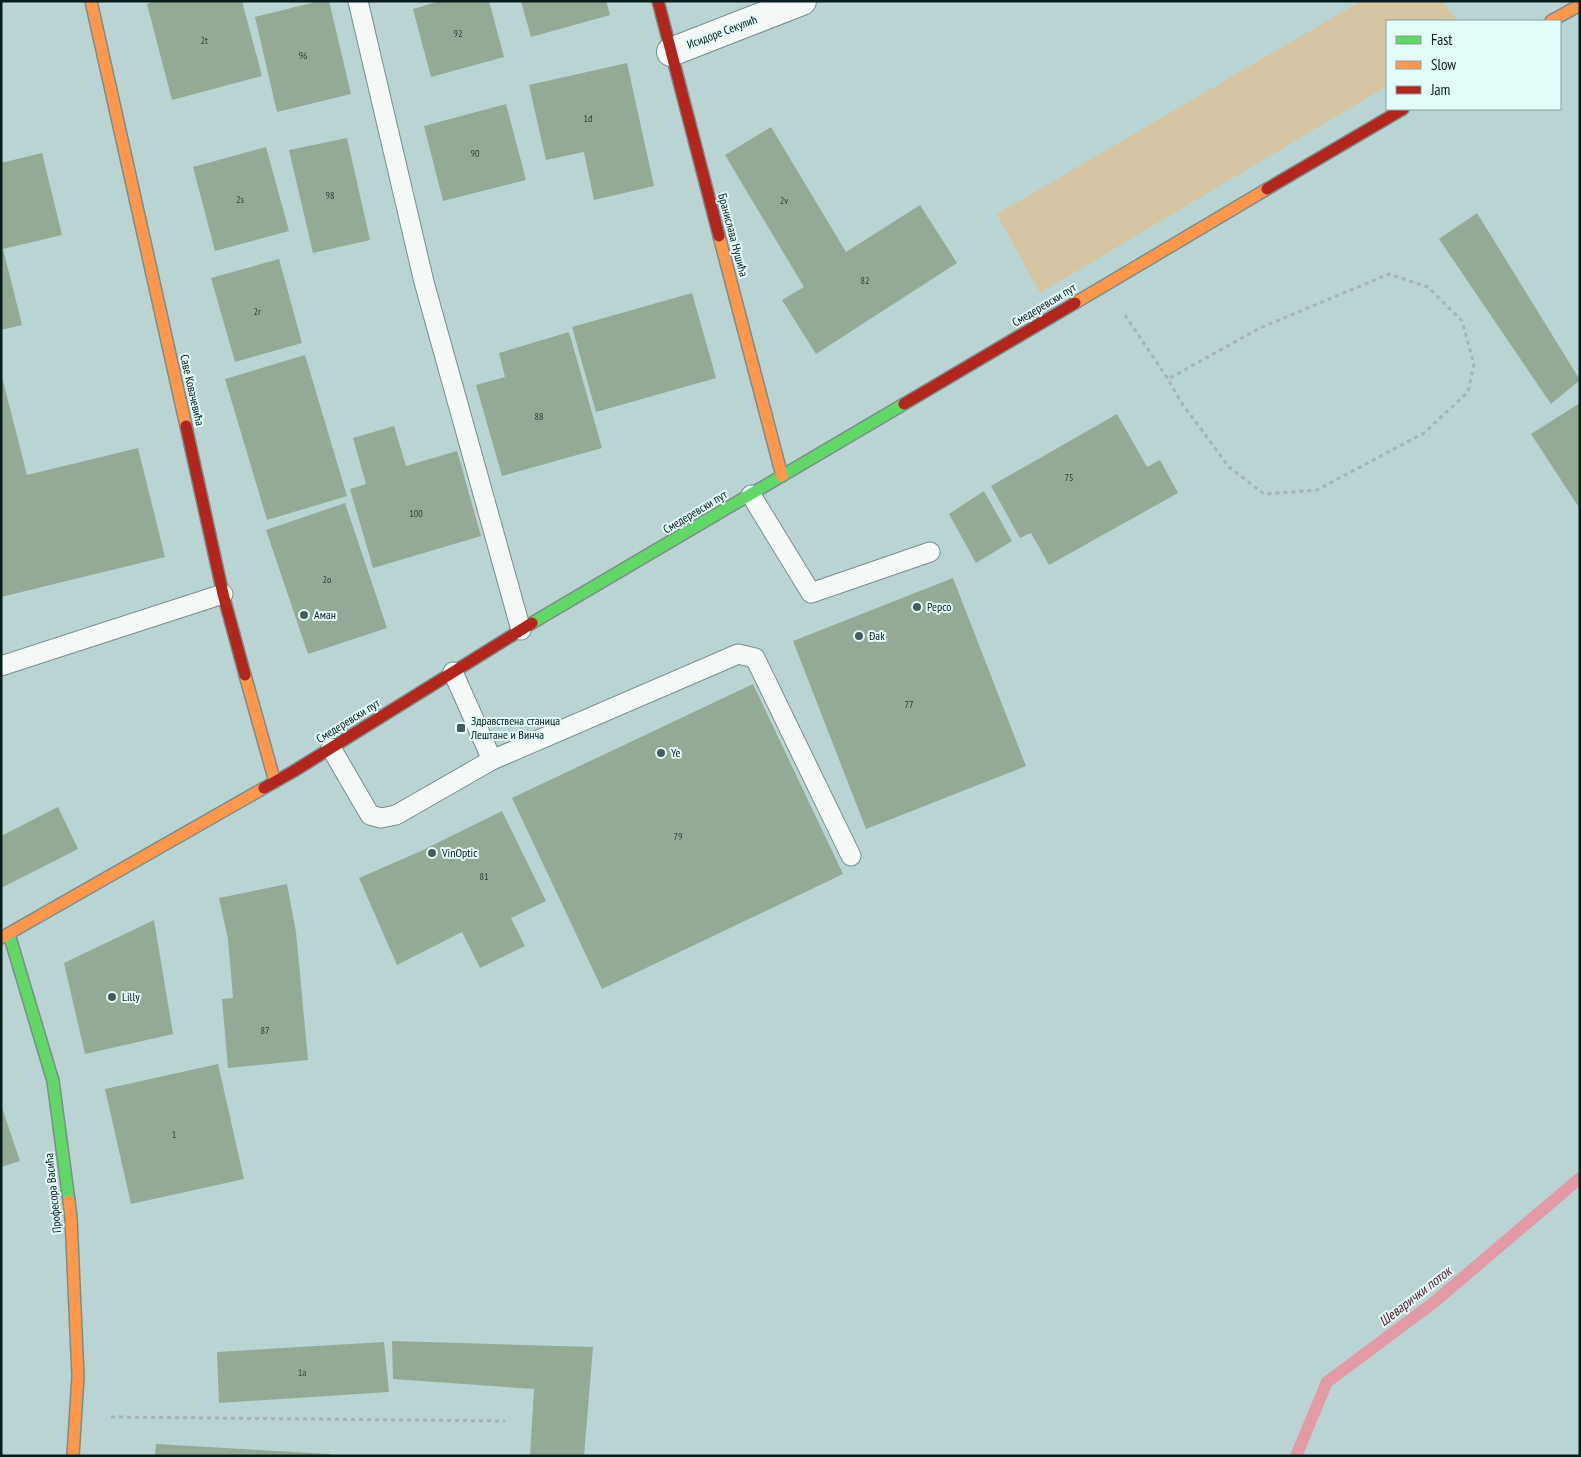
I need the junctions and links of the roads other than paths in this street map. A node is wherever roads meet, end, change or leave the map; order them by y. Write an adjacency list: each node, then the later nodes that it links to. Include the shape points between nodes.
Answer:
1 (92, 1): 12 (street, Саве Ковачевића)
2 (358, 1): 13 (lane, via 424,282)
3 (658, 1): 7 (street, Бранислава Нушића)
4 (802, 1): 7 (street, Исидоре Секулић)
5 (1580, 4): 6 (street)
6 (1553, 20)
7 (671, 52): 9 (street, Бранислава Нушића)
8 (1401, 110): 9 (street, Смедеревски пут)
9 (782, 476): 10 (street, Смедеревски пут)
10 (751, 495): 11 (lane, via 811,593); 13 (street, Смедеревски пут)
11 (930, 552)
12 (223, 594): 14 (lane); 18 (street, Саве Ковачевића)
13 (521, 630): 15 (street, Смедеревски пут)
14 (1, 666)
15 (453, 672): 16 (street, Смедеревски пут); 17 (lane)
16 (331, 748): 17 (lane, via 370,815 381,818 396,815); 18 (street, Смедеревски пут)
17 (492, 760): 19 (lane, via 738,654 755,658)
18 (275, 782): 20 (street, Смедеревски пут)
19 (850, 856)
20 (5, 936): 21 (street, Професора Васића, via 53,1081 71,1218 78,1376)
21 (73, 1456)

